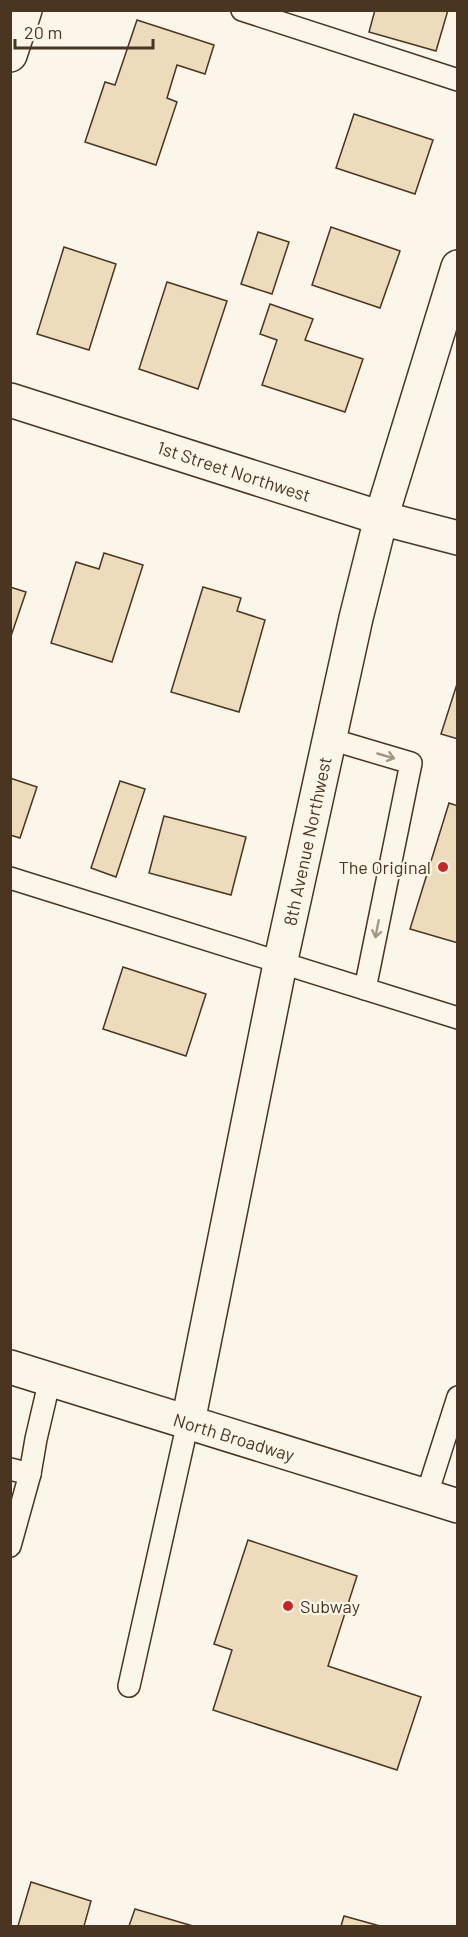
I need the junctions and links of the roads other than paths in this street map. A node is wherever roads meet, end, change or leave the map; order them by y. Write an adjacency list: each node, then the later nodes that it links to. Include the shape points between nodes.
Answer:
1 (25, 10): 3 (street)
2 (242, 10): 4 (lane)
3 (10, 55)
4 (458, 80)
5 (458, 267): 7 (street, 8th Avenue Northwest)
6 (10, 400): 7 (street, 1st Street Northwest)
7 (381, 518): 8 (street, 1st Street Northwest); 9 (street, 8th Avenue Northwest)
8 (458, 538)
9 (330, 739): 11 (street, 8th Avenue Northwest); 12 (lane, one-way to 12, via 411,763)
10 (10, 878): 11 (lane)
11 (280, 964): 12 (lane); 17 (street, 8th Avenue Northwest)
12 (365, 989): 13 (lane)
13 (458, 1018)
14 (10, 1367): 15 (street, North Broadway)
15 (50, 1379): 17 (street, North Broadway); 18 (lane, via 36,1439)
16 (458, 1397): 19 (lane)
17 (188, 1422): 19 (street, North Broadway); 22 (lane)
18 (20, 1472): 21 (lane)
19 (426, 1497): 20 (street, North Broadway)
20 (458, 1506)
21 (10, 1546)
22 (129, 1686)

